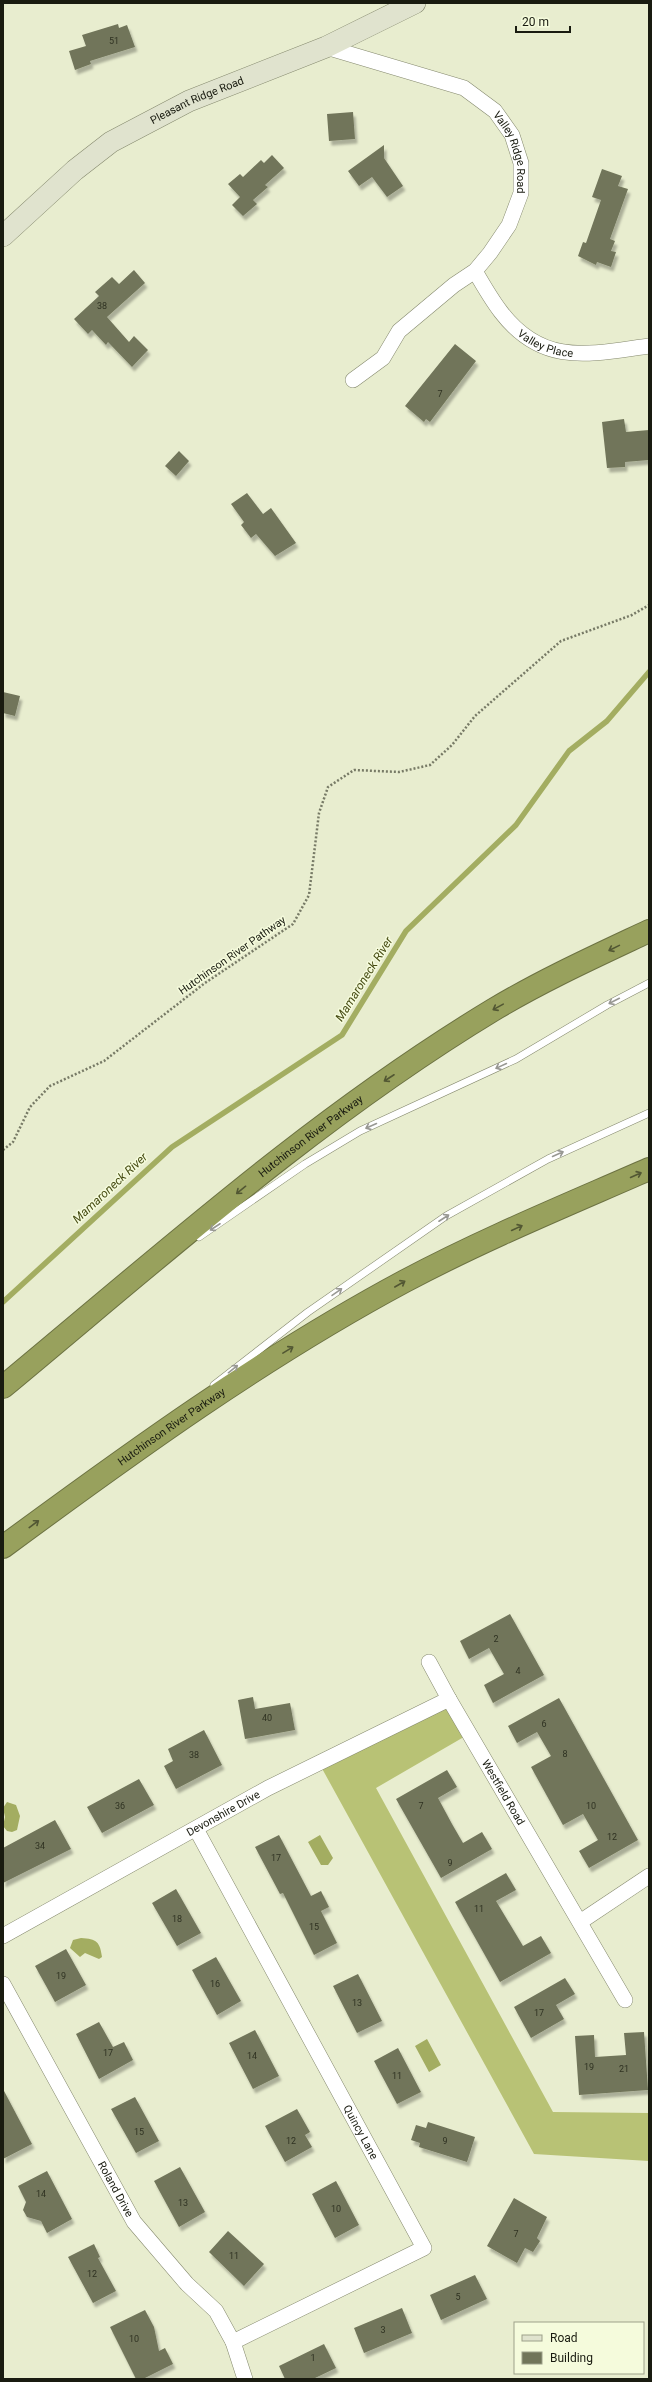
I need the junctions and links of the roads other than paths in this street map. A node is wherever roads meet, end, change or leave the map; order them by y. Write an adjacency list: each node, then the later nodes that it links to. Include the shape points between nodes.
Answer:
1 (415, 3): 2 (street, Pleasant Ridge Road)
2 (326, 47): 3 (street, Pleasant Ridge Road, via 189,101 111,142 75,170); 4 (street, Valley Ridge Road, via 464,88 495,111 512,135 521,163 521,193 509,224)
3 (3, 236)
4 (475, 271): 5 (street, Valley Place, via 514,328 540,347 568,354); 6 (street, Valley Ridge Road, via 454,285 399,331 383,358)
5 (649, 346)
6 (353, 380)
7 (649, 931): 11 (highway, Hutchinson River Parkway, one-way to 11, via 567,970 493,1010 371,1091 279,1159)
8 (649, 983): 11 (lane, one-way to 11, via 516,1059 360,1131 305,1164 248,1205)
9 (649, 1113): 13 (lane, one-way to 9, via 308,1312 446,1216 548,1159)
10 (649, 1169): 13 (highway, Hutchinson River Parkway, one-way to 10, via 238,1380 406,1281 530,1221)
11 (134, 1278): 12 (highway, Hutchinson River Parkway)
12 (3, 1387)
13 (116, 1464): 14 (highway, Hutchinson River Parkway, one-way to 13)
14 (3, 1548)
15 (429, 1662): 16 (street, Westfield Road)
16 (449, 1699): 17 (street, Devonshire Drive, via 268,1788); 19 (street, Westfield Road)
17 (196, 1829): 20 (street, Devonshire Drive); 23 (street, Quincy Lane, via 424,2248)
18 (649, 1876): 19 (street)
19 (580, 1922): 22 (street, Westfield Road)
20 (3, 1936)
21 (3, 1984): 23 (street, Roland Drive, via 134,2222 187,2284 216,2311)
22 (625, 2000)
23 (233, 2342): 24 (street, Roland Drive)
24 (245, 2379)

